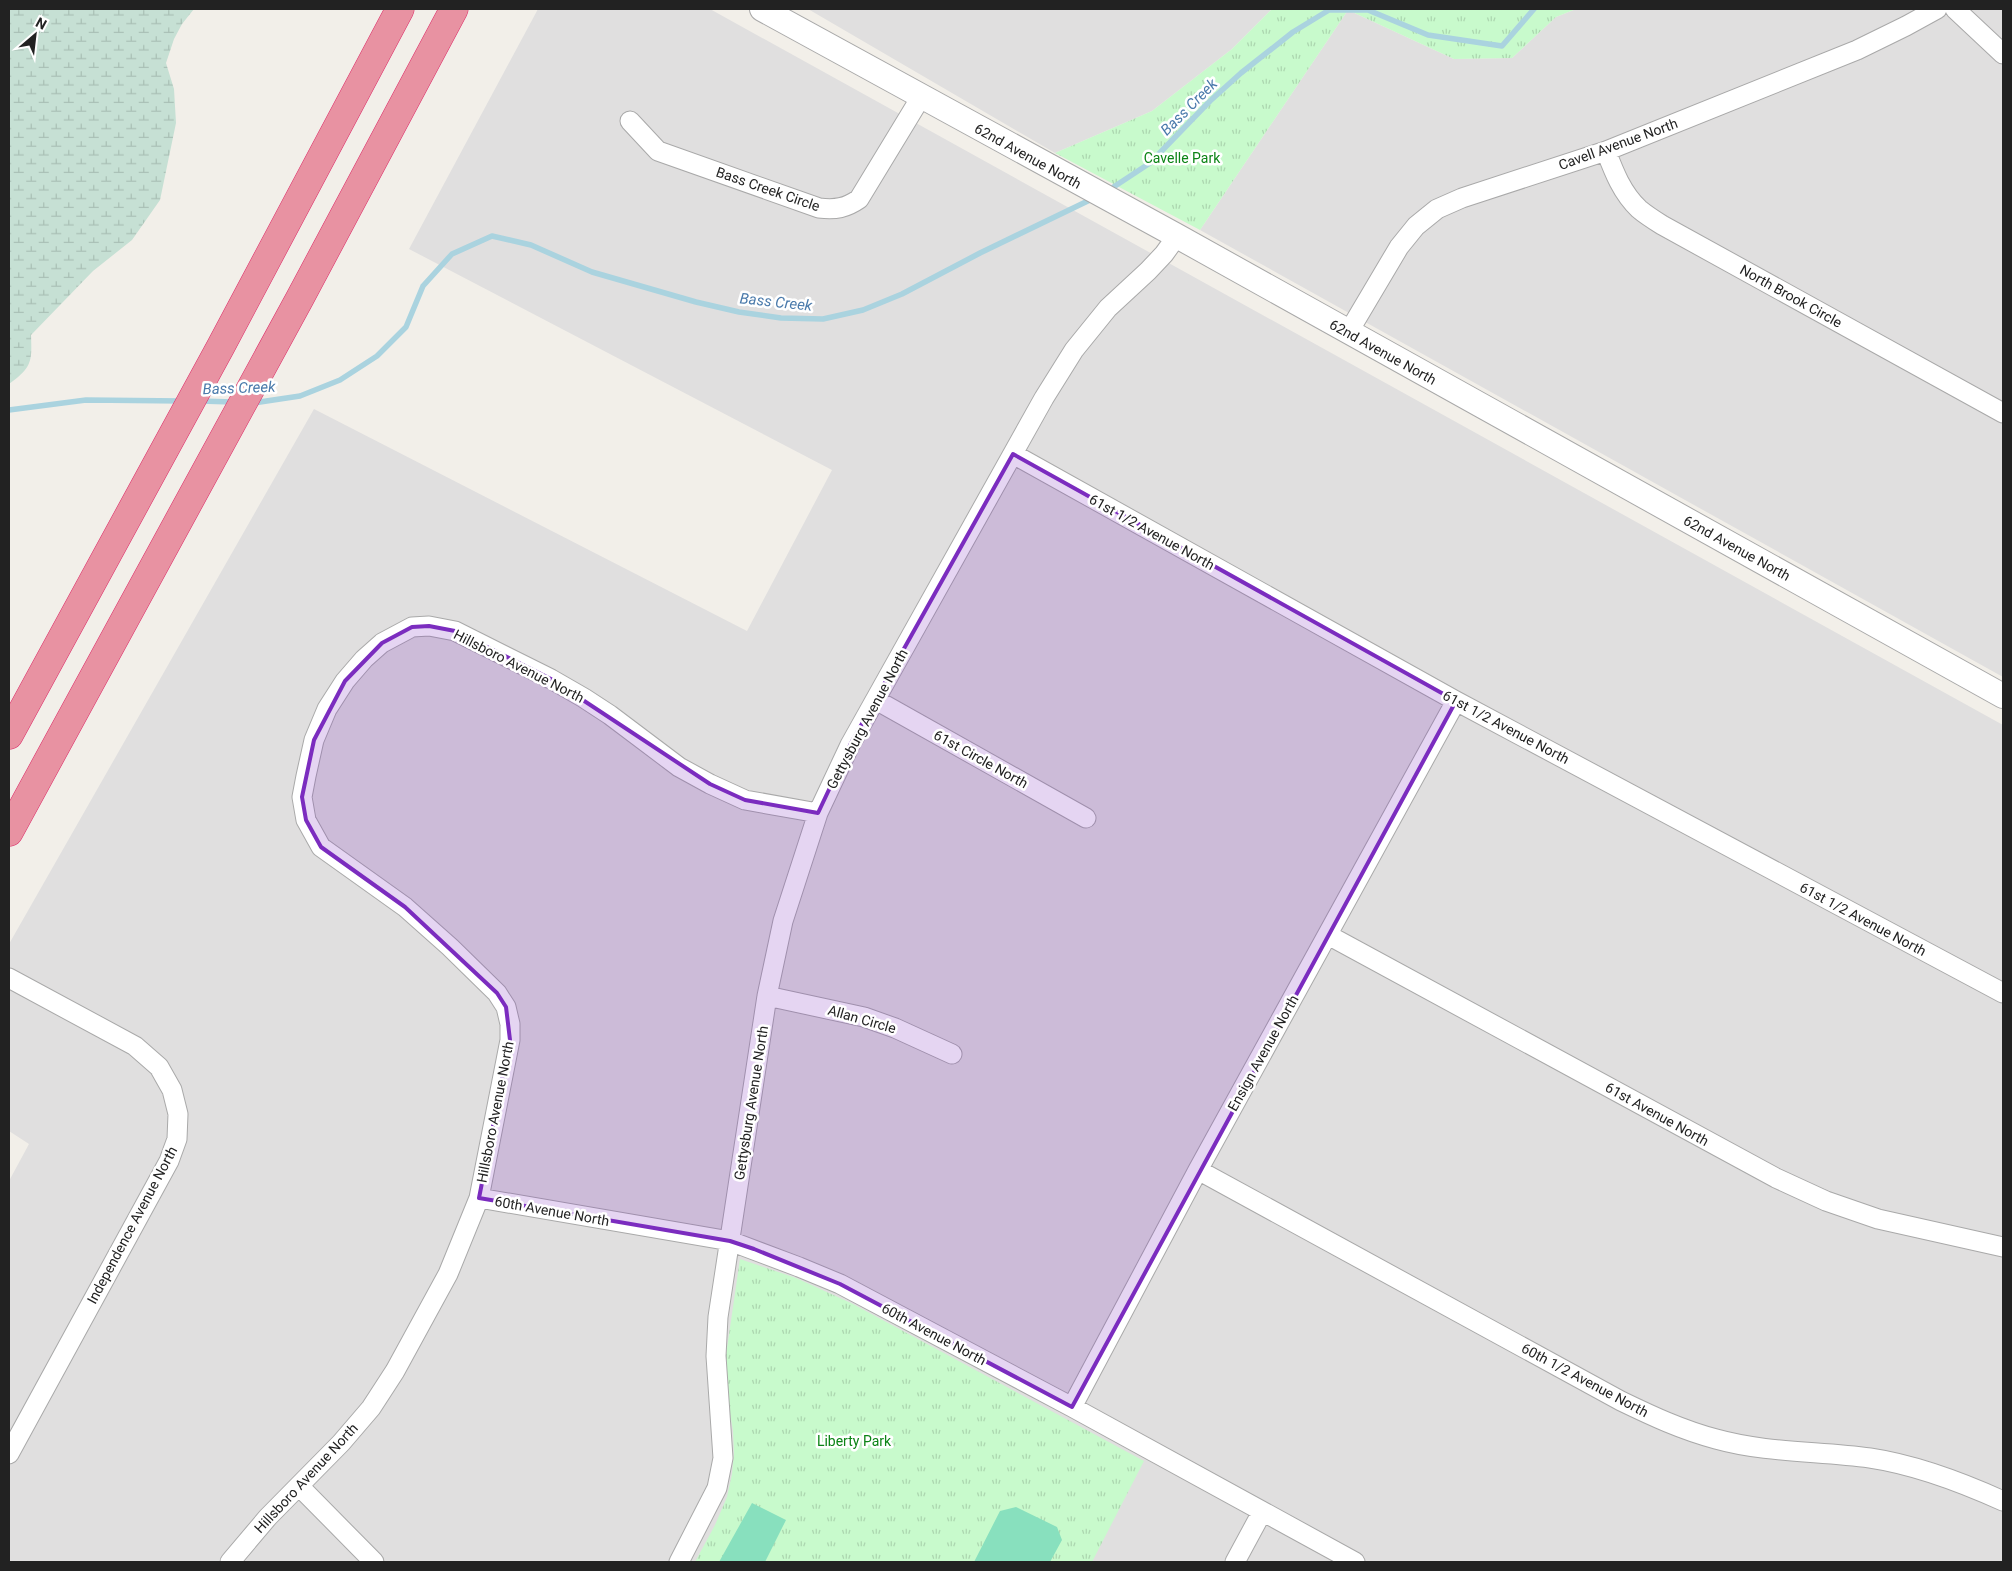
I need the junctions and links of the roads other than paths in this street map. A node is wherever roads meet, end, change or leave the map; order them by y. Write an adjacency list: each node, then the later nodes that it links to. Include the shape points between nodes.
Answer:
1 (400, 9): 17 (highway, via 222,346)
2 (454, 9): 20 (highway)
3 (762, 9): 7 (street, 62nd Avenue North)
4 (1937, 9): 9 (street, Cavell Avenue North, via 1857,50)
5 (1955, 9): 6 (street)
6 (2003, 54)
7 (921, 97): 8 (street, Bass Creek Circle, via 859,199 848,207 833,209 819,208 658,151); 10 (street, 62nd Avenue North)
8 (630, 121)
9 (1606, 151): 11 (street, Cavell Avenue North, via 1462,198 1438,210 1416,226 1399,246); 12 (street, North Brook Circle, via 1626,194 1639,209 1662,225)
10 (1176, 236): 11 (street, 62nd Avenue North); 13 (street, Gettysburg Avenue North, via 1164,254 1108,308 1074,350)
11 (1348, 333): 14 (street, 62nd Avenue North)
12 (2003, 413)
13 (1013, 454): 15 (street, Gettysburg Avenue North); 16 (street, 61st 1/2 Avenue North)
14 (2003, 696)
15 (876, 700): 18 (street, Gettysburg Avenue North); 19 (street, 61st Circle North)
16 (1456, 700): 21 (street, Ensign Avenue North); 23 (street, 61st 1/2 Avenue North)
17 (9, 735)
18 (818, 813): 24 (street, Gettysburg Avenue North, via 783,921); 27 (street, Hillsboro Avenue North, via 745,800 710,784 679,767 584,698 455,630 412,627 382,643 364,659 327,709 314,740 302,797 306,820 321,847 406,907 496,993 506,1007 510,1040)
19 (1086, 818)
20 (9, 832)
21 (1328, 935): 26 (street, Ensign Avenue North); 29 (street, 61st Avenue North, via 1776,1178 1826,1201 1878,1219)
22 (9, 978): 31 (street, Independence Avenue North, via 136,1046 159,1067 172,1090 178,1114 177,1139 169,1161)
23 (2003, 993)
24 (767, 996): 25 (street, Allan Circle, via 864,1017); 28 (street, Gettysburg Avenue North)
25 (952, 1054)
26 (1198, 1170): 30 (street, Ensign Avenue North); 33 (street, 60th 1/2 Avenue North, via 1668,1424 1717,1440 1766,1449 1871,1458 1921,1469)
27 (479, 1198): 28 (street, 60th Avenue North); 32 (street, Hillsboro Avenue North, via 448,1274 390,1379 371,1408)
28 (730, 1241): 30 (street, 60th Avenue North, via 840,1284); 37 (street, Gettysburg Avenue North, via 718,1317 716,1356 723,1458 717,1488)
29 (2003, 1246)
30 (1072, 1407): 34 (street, 60th Avenue North)
31 (9, 1454)
32 (299, 1486): 35 (street, Hillsboro Avenue North); 36 (street)
33 (2003, 1501)
34 (1262, 1512): 38 (street); 39 (street, 60th Avenue North)
35 (230, 1562)
36 (374, 1562)
37 (679, 1562)
38 (1235, 1562)
39 (1355, 1562)

